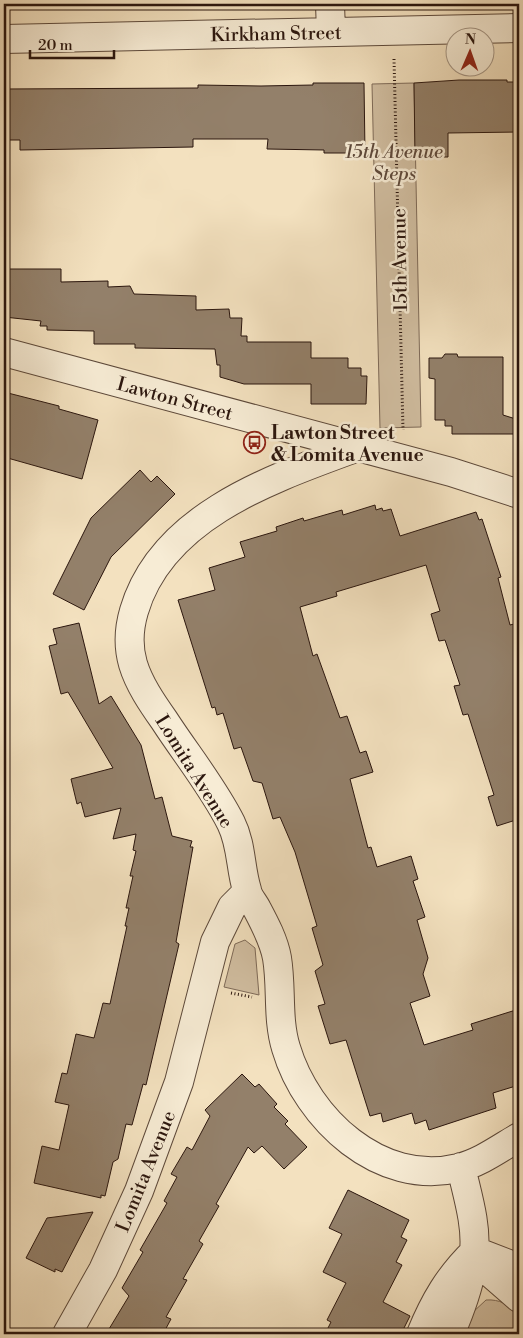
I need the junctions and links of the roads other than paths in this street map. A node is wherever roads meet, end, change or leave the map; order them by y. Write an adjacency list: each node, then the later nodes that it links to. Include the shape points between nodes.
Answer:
1 (330, 4): 3 (street)
2 (519, 28): 3 (street, Kirkham Street)
3 (331, 32): 4 (street, Kirkham Street)
4 (4, 39)
5 (4, 352): 6 (street, Lawton Street)
6 (358, 448): 7 (street, Lawton Street); 8 (street, Lomita Avenue, via 251,491 203,520 166,553 143,588 134,610 130,628 133,664 152,702 232,825 242,856)
7 (519, 494)
8 (247, 892): 10 (street, via 263,921 277,958 285,1047 292,1066 315,1105 343,1136 361,1150 401,1168 422,1171); 14 (street, Lomita Avenue, via 232,907 215,942 179,1082 153,1156 122,1229)
9 (519, 1136): 10 (street, via 495,1152)
10 (460, 1168): 11 (street, via 470,1210)
11 (474, 1252): 12 (street); 13 (street, via 488,1271); 15 (street, via 438,1294); 16 (street, via 464,1299)
12 (519, 1268)
13 (519, 1298)
14 (67, 1334)
15 (421, 1334)
16 (450, 1334)

